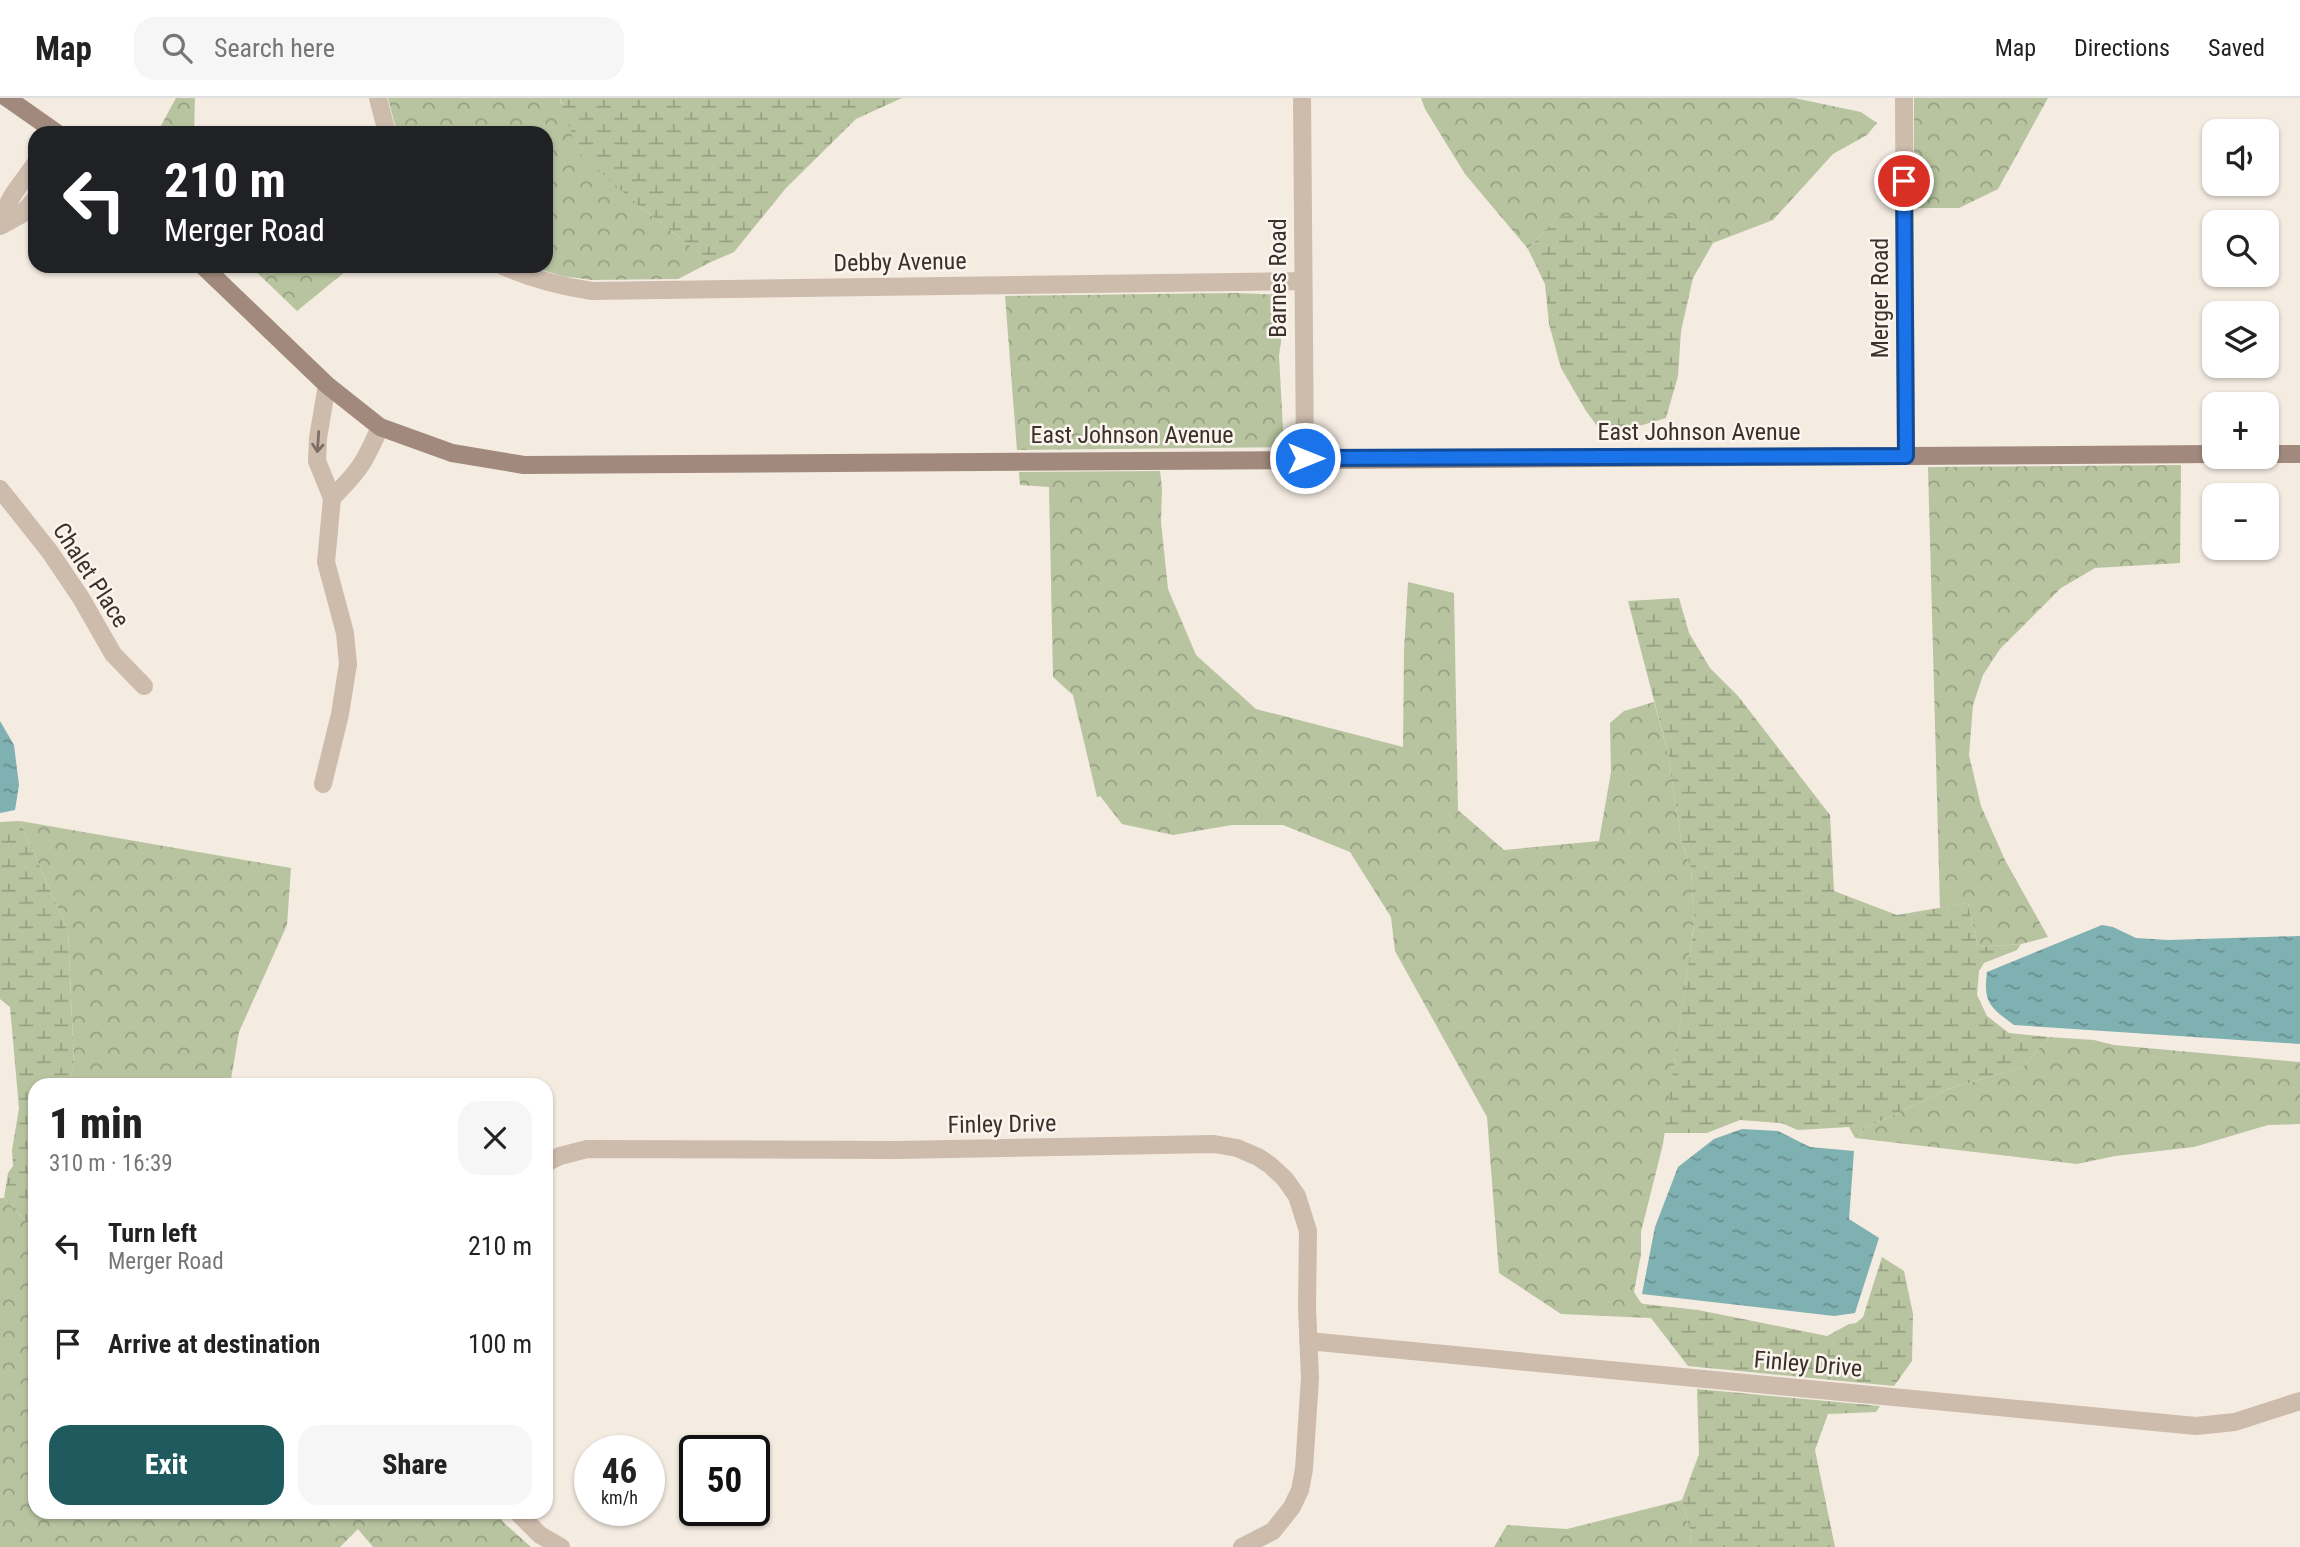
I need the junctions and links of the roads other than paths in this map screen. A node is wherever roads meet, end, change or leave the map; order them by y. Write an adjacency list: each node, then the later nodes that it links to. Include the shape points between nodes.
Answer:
1 (7, 98): 5 (main road)
2 (378, 98): 6 (street)
3 (1302, 98): 13 (street, Barnes Road)
4 (1903, 98): 19 (street, Merger Road)
5 (47, 126)
6 (385, 126)
7 (28, 174): 9 (street)
8 (28, 207): 10 (street)
9 (0, 218)
10 (0, 226)
11 (210, 273): 14 (main road, East Johnson Avenue)
12 (518, 273): 13 (street, Debby Avenue, via 592,291)
13 (1302, 281): 20 (street, Barnes Road)
14 (327, 385): 15 (main road, East Johnson Avenue); 22 (street, one-way to 22, via 317,461)
15 (380, 427): 20 (main road, East Johnson Avenue, via 452,453 524,465); 22 (street, via 366,460)
16 (2202, 454): 19 (main road, East Johnson Avenue)
17 (2279, 454): 18 (main road)
18 (2300, 454)
19 (1906, 456): 20 (main road, East Johnson Avenue)
20 (1305, 458)
21 (0, 489): 23 (street, Chalet Place, via 58,563 113,654)
22 (332, 498): 24 (street, via 326,562 345,633 348,664)
23 (144, 686)
24 (323, 784)
25 (553, 1160): 26 (street, Finley Drive, via 587,1149 1214,1144 1237,1148 1258,1157 1285,1179 1303,1210 1308,1231)
26 (1308, 1341): 27 (street, Finley Drive, via 2196,1426 2235,1422); 30 (street, Finley Drive, via 1310,1378 1300,1490 1273,1531)
27 (2300, 1401)
28 (524, 1519): 29 (street)
29 (561, 1547)
30 (1242, 1547)

